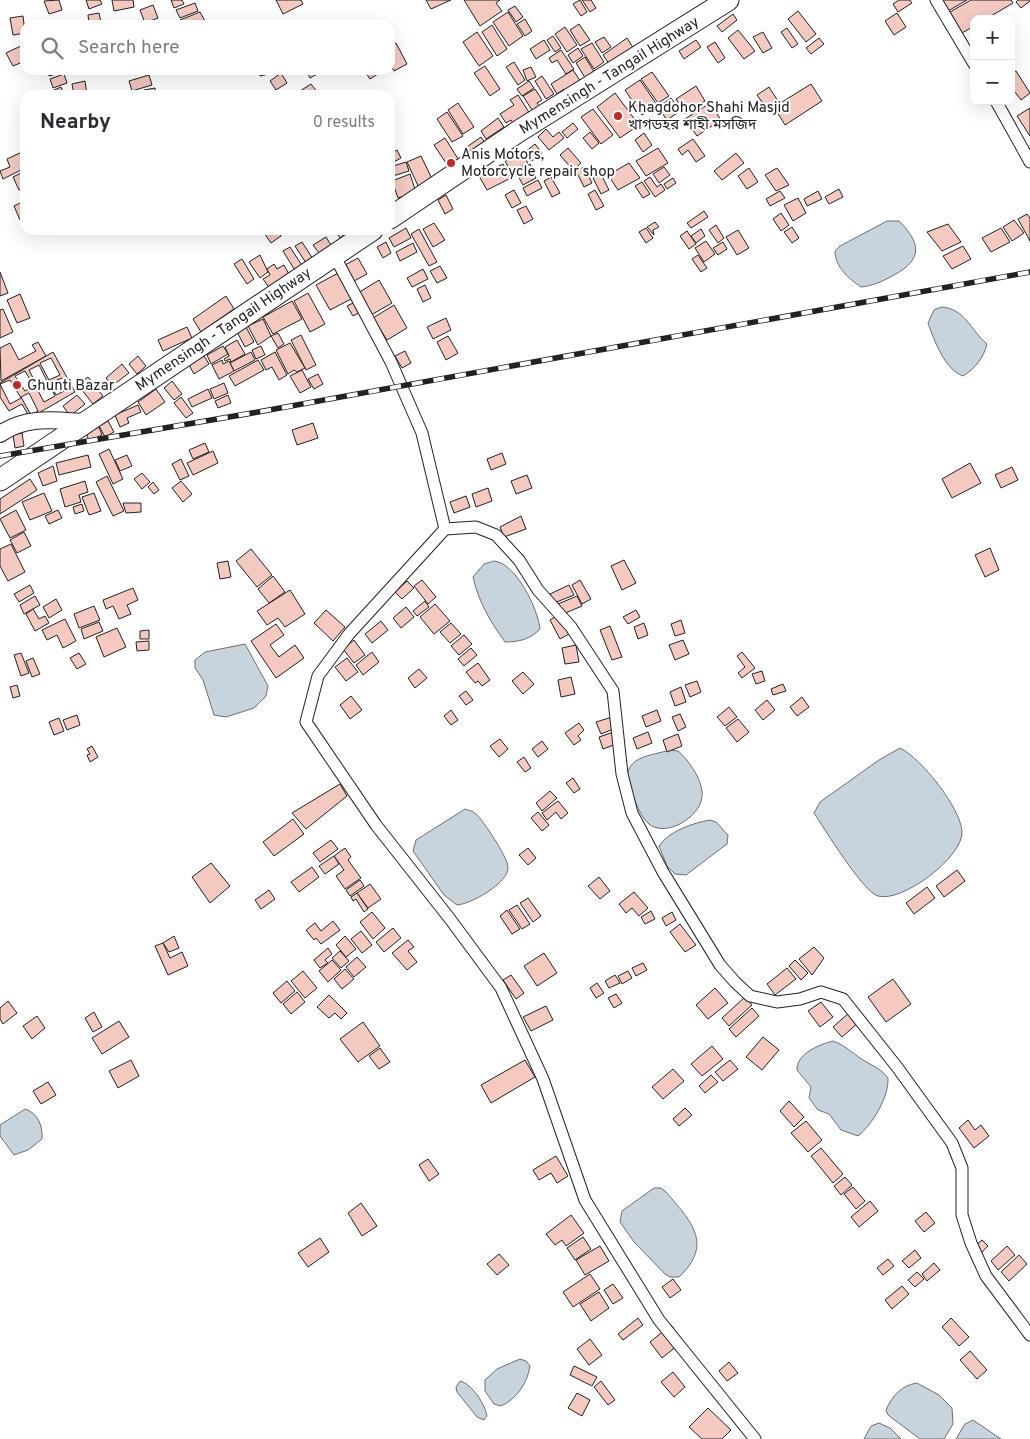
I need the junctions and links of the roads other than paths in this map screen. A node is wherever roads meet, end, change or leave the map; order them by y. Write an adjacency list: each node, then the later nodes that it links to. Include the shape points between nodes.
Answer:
1 (728, 0): 6 (highway, Mymensingh - Tangail Highway, via 519,131)
2 (936, 0): 3 (street)
3 (972, 60)
4 (998, 105): 5 (street)
5 (1030, 162)
6 (395, 215)
7 (364, 235): 8 (highway, Mymensingh - Tangail Highway)
8 (334, 255): 9 (highway, Mymensingh - Tangail Highway); 12 (street, via 391,362 422,433)
9 (83, 422): 10 (street, via 35,419 11,426); 11 (highway, Mymensingh - Tangail Highway)
10 (0, 434)
11 (0, 480)
12 (445, 529): 13 (street, via 476,527 496,535 520,560 538,590 571,627 613,691 622,774 632,813 663,872 720,965 734,982 750,996 777,1002 821,992 843,999 897,1066 952,1143 962,1168 962,1215 970,1243 986,1276); 14 (street, via 349,634 318,676 306,722 376,826 500,988 543,1079 585,1200 659,1320)
13 (1030, 1335)
14 (755, 1439)

